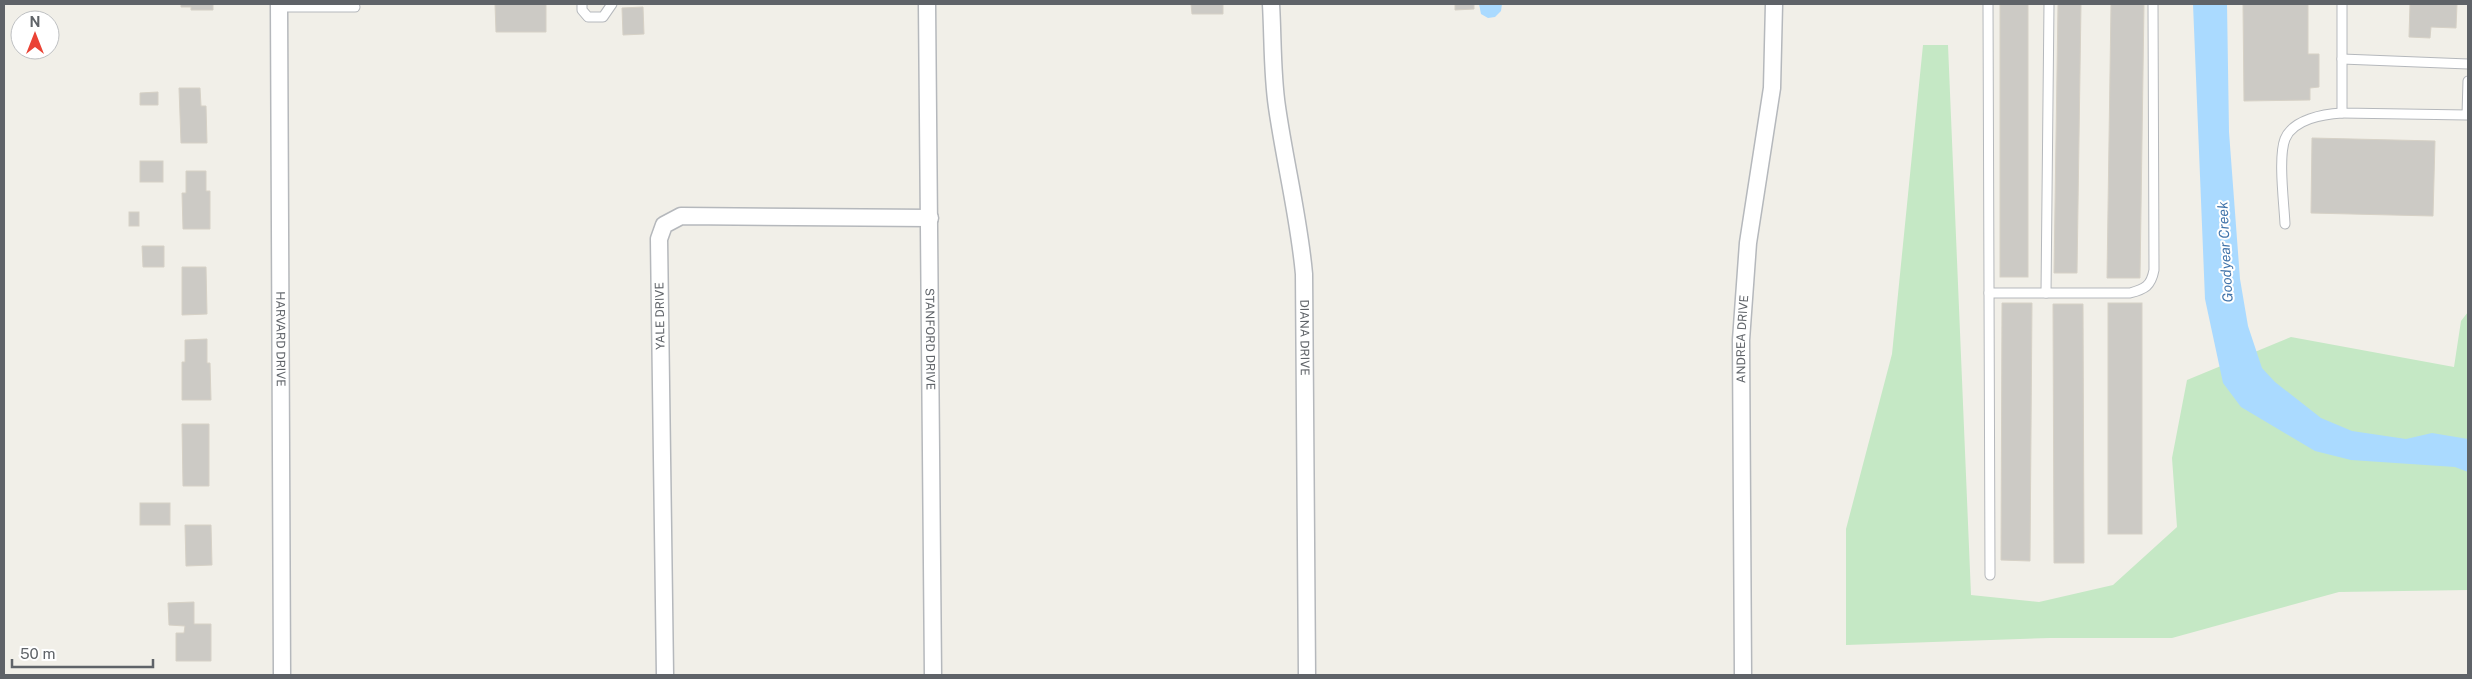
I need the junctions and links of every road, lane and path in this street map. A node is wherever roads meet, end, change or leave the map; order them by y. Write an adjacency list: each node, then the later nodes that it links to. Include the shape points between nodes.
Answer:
1 (582, 4): 2 (lane, via 582,10 588,17 603,17)
2 (612, 4)
3 (927, 4): 16 (street, STANFORD DRIVE)
4 (1271, 4): 24 (street, DIANA DRIVE, via 1277,105 1300,230 1304,274)
5 (1774, 4): 25 (street, ANDREA DRIVE, via 1772,88 1748,243 1741,340)
6 (1988, 4): 18 (lane)
7 (2049, 4): 19 (lane)
8 (2153, 4): 19 (lane, via 2152,282 2144,290 2130,293)
9 (2342, 4): 12 (lane)
10 (279, 6): 11 (lane); 21 (street, HARVARD DRIVE)
11 (356, 7)
12 (2342, 59): 13 (lane); 15 (lane)
13 (2468, 64)
14 (2468, 81): 15 (lane, via 2467,115)
15 (2342, 113): 17 (lane, via 2307,119 2286,137 2282,149)
16 (930, 218): 22 (street, YALE DRIVE, via 681,216 664,225 660,239); 23 (street, STANFORD DRIVE)
17 (2285, 224)
18 (1989, 293): 19 (lane); 20 (lane)
19 (2046, 293)
20 (1990, 575)
21 (282, 675)
22 (665, 675)
23 (933, 675)
24 (1307, 675)
25 (1742, 675)

